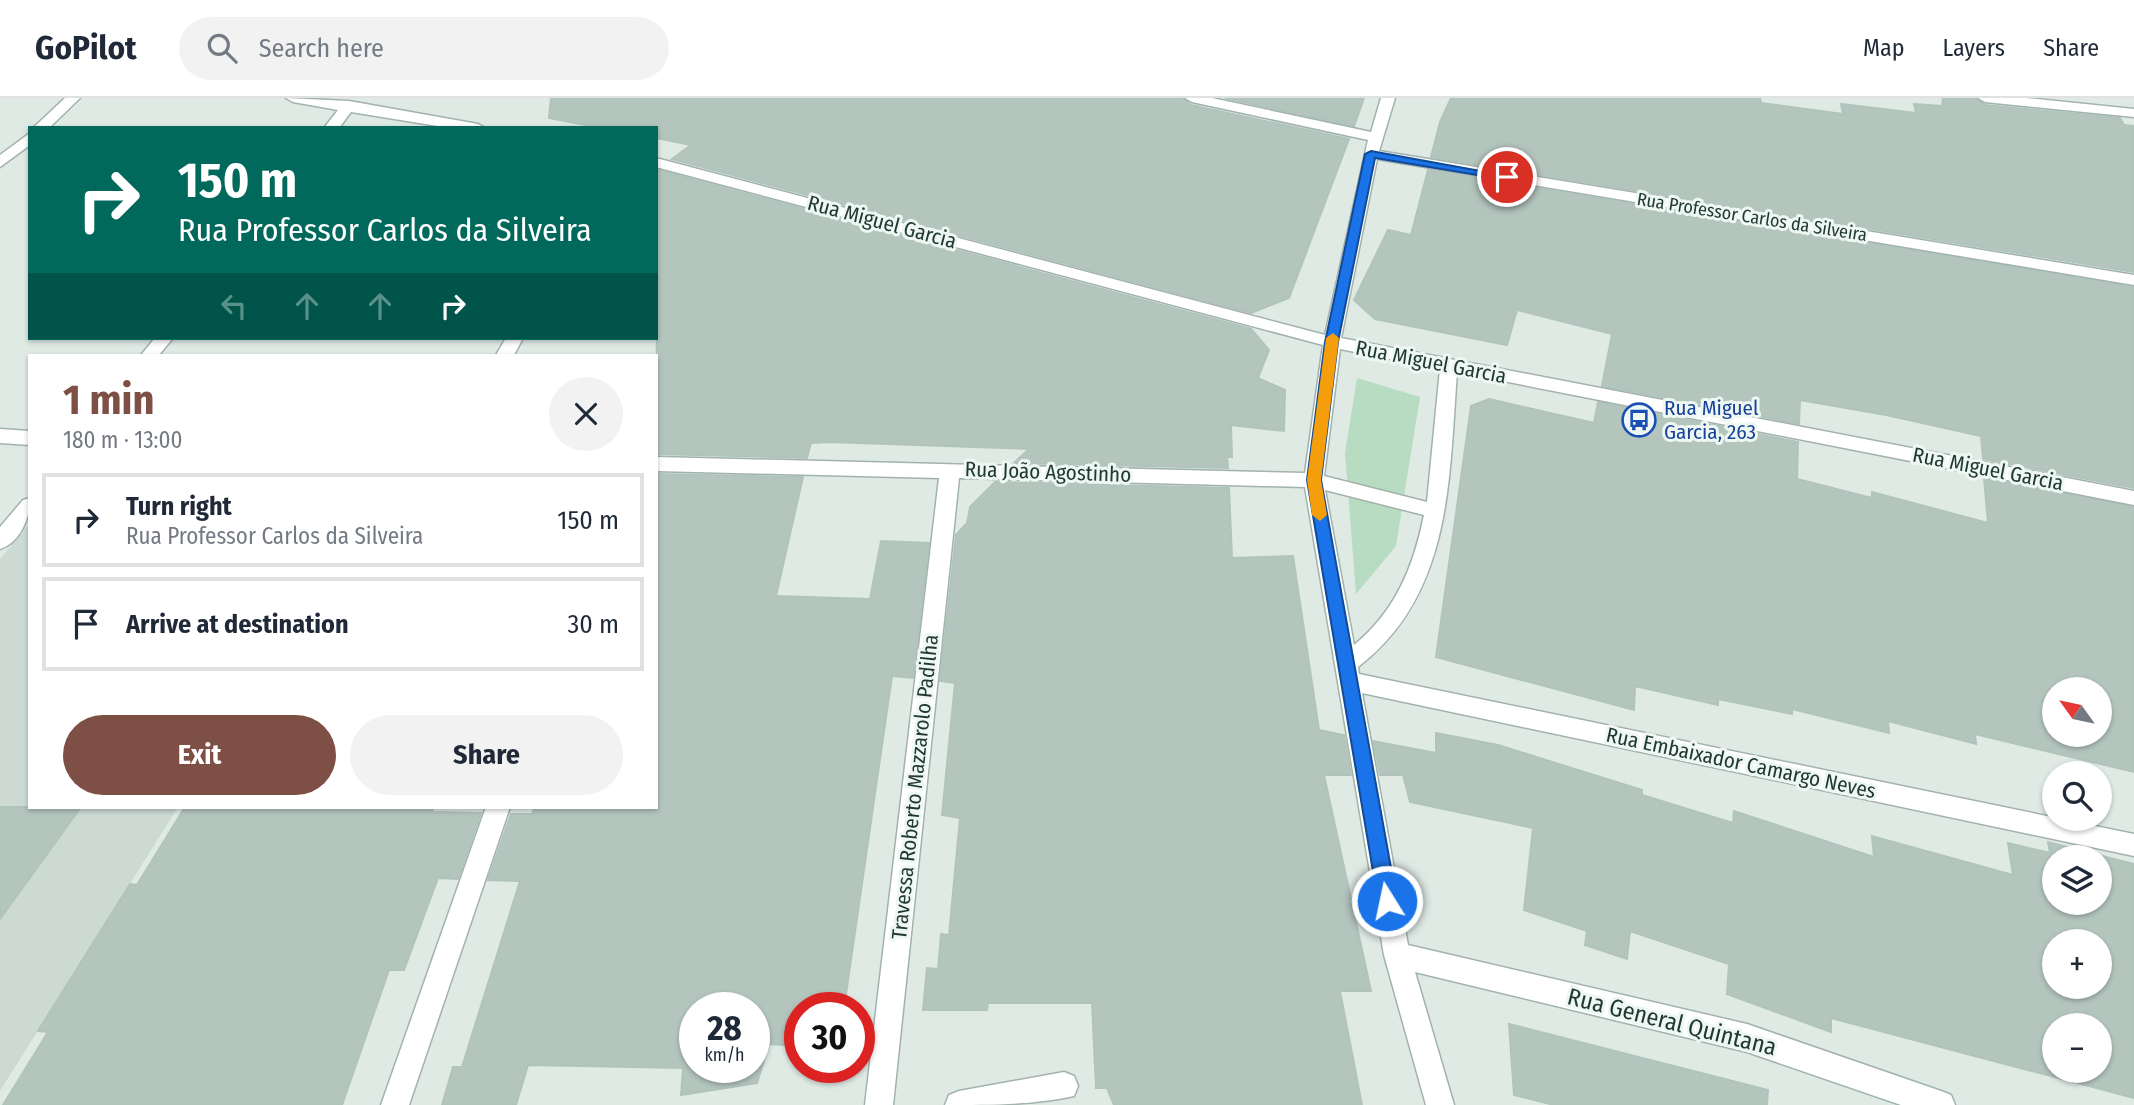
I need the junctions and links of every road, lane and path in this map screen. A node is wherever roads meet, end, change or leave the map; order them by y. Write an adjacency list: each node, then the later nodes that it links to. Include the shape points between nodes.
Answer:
1 (73, 98): 8 (street)
2 (293, 98): 6 (street)
3 (1192, 98): 11 (street)
4 (1388, 98): 11 (street)
5 (1985, 98): 7 (street)
6 (349, 105): 9 (street); 10 (street)
7 (2134, 113)
8 (42, 126)
9 (333, 126)
10 (467, 126)
11 (1376, 137): 13 (street)
12 (28, 139): 14 (street)
13 (1371, 154): 16 (street, Rua Professor Carlos da Silveira); 18 (street)
14 (0, 163)
15 (658, 163): 18 (street, Rua Miguel Garcia)
16 (2134, 280)
17 (162, 340): 19 (street)
18 (1332, 342): 20 (street, Rua Miguel Garcia); 25 (street)
19 (151, 354)
20 (1449, 365): 26 (street, Rua Miguel Garcia); 28 (street)
21 (0, 436): 22 (street)
22 (28, 438)
23 (658, 464): 24 (street, Rua João Agostinho)
24 (950, 469): 25 (street, Rua João Agostinho); 36 (street, Travessa Roberto Mazzarolo Padilha)
25 (1314, 480): 28 (street, Rua João Agostinho); 30 (street)
26 (2134, 498)
27 (28, 507): 29 (street)
28 (1435, 511): 30 (street, via 1417,576 1391,623)
29 (0, 541)
30 (1346, 673): 32 (street, Rua Embaixador Camargo Neves); 33 (street)
31 (497, 809): 35 (street)
32 (2134, 845)
33 (1397, 956): 38 (street); 39 (street, Rua General Quintana, via 1747,1038)
34 (1064, 1086): 37 (street)
35 (395, 1105)
36 (880, 1105)
37 (959, 1105)
38 (1440, 1105)
39 (1941, 1105)

